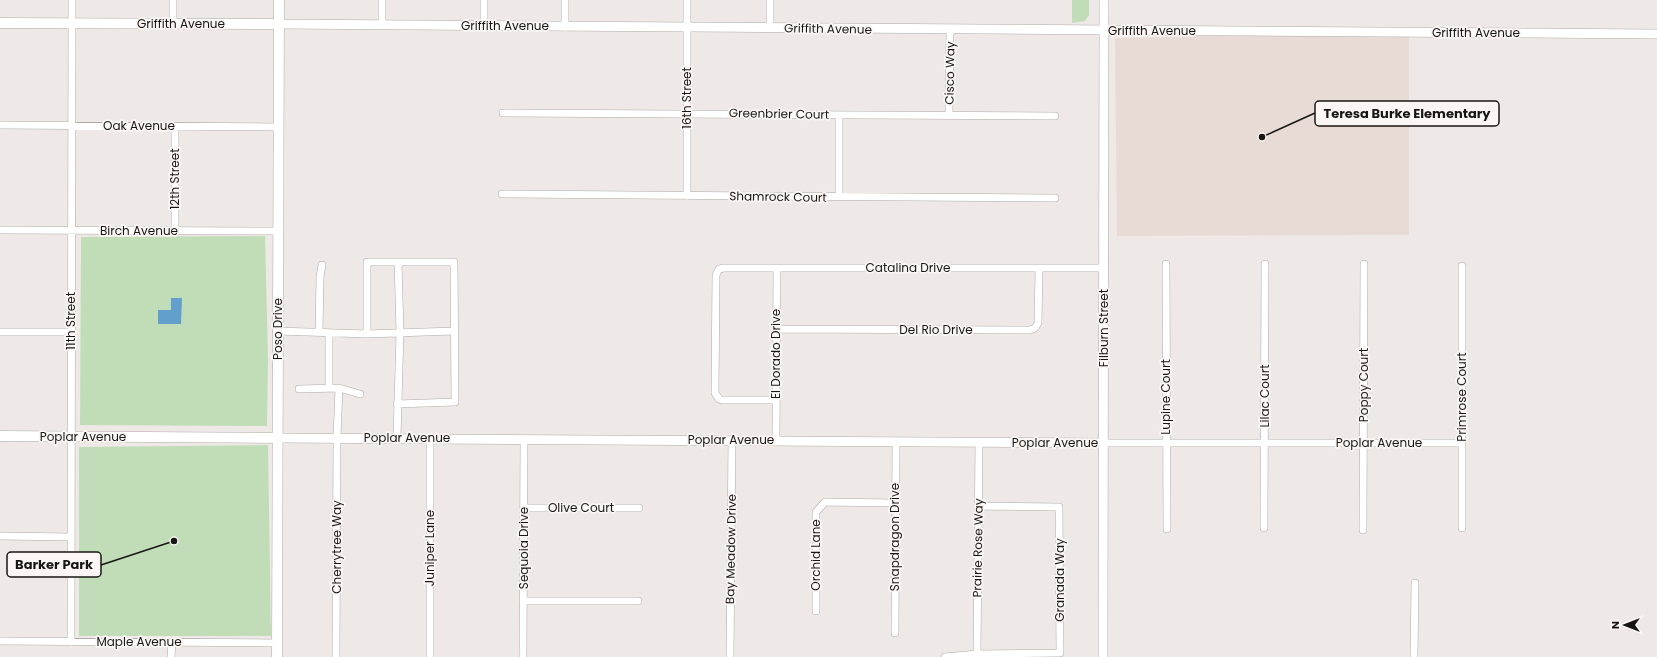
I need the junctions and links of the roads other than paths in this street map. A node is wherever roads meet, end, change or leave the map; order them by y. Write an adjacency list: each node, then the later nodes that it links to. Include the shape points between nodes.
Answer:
1 (72, 0): 11 (street, 11th Street)
2 (173, 0): 12 (street)
3 (279, 0): 13 (main road, Poso Drive)
4 (382, 0): 14 (street)
5 (484, 0): 15 (street)
6 (565, 0): 16 (street)
7 (687, 0): 18 (street, 16th Street)
8 (770, 0): 17 (street)
9 (1104, 0): 20 (street, Filburn Street)
10 (0, 22): 11 (main road, Griffith Avenue)
11 (72, 23): 12 (main road, Griffith Avenue); 28 (street, 11th Street)
12 (173, 24): 13 (main road, Griffith Avenue)
13 (279, 24): 14 (street, Griffith Avenue); 30 (main road, Poso Drive)
14 (382, 25): 15 (street, Griffith Avenue)
15 (484, 26): 16 (street, Griffith Avenue)
16 (565, 27): 18 (street, Griffith Avenue)
17 (770, 28): 18 (street, Griffith Avenue); 19 (street, Griffith Avenue)
18 (687, 29): 22 (street, 16th Street)
19 (950, 30): 20 (street, Griffith Avenue); 25 (street, Cisco Way)
20 (1104, 30): 21 (street, Griffith Avenue); 47 (street, Filburn Street)
21 (1657, 34)
22 (687, 112): 23 (street, Greenbrier Court); 24 (street, Greenbrier Court); 32 (street, 16th Street)
23 (503, 113)
24 (839, 115): 25 (street, Greenbrier Court); 33 (street)
25 (949, 115): 26 (street, Greenbrier Court)
26 (1055, 116)
27 (0, 126): 28 (street, Oak Avenue)
28 (72, 126): 29 (street, Oak Avenue); 38 (street, 11th Street)
29 (175, 127): 30 (street, Oak Avenue); 36 (street, 12th Street)
30 (278, 127): 37 (main road, Poso Drive)
31 (502, 194): 32 (street, Shamrock Court)
32 (687, 196): 33 (street, Shamrock Court)
33 (839, 197): 34 (street, Shamrock Court)
34 (1055, 198)
35 (0, 230): 38 (street, Birch Avenue)
36 (175, 231): 37 (street, Birch Avenue); 38 (street, Birch Avenue)
37 (278, 231): 49 (main road, Poso Drive)
38 (71, 232): 52 (street, 11th Street)
39 (398, 262): 50 (street, via 454,262); 54 (street); 56 (street, via 367,262)
40 (1166, 264): 76 (street, Lupine Court)
41 (1265, 264): 73 (street, Lilac Court)
42 (1364, 264): 77 (street, Poppy Court)
43 (322, 265): 53 (street)
44 (1462, 266): 78 (street, Primrose Court)
45 (777, 268): 46 (street, Catalina Drive); 48 (street, El Dorado Drive); 61 (street, Catalina Drive, via 724,268 719,269 716,275 715,394 722,400)
46 (1039, 268): 47 (street, Catalina Drive); 48 (street, Del Rio Drive, via 1038,323 1030,330)
47 (1104, 268): 75 (street, Filburn Street)
48 (777, 329): 61 (street, El Dorado Drive)
49 (278, 331): 53 (street); 65 (main road, Poso Drive)
50 (454, 331): 54 (street); 62 (street, via 455,402)
51 (0, 332): 52 (street)
52 (71, 332): 64 (street, 11th Street)
53 (319, 332): 55 (street)
54 (400, 332): 56 (street); 62 (street)
55 (329, 333): 56 (street); 57 (street)
56 (367, 334)
57 (329, 388): 58 (street); 59 (street)
58 (339, 388): 60 (street); 66 (street, Cherrytree Way)
59 (299, 389)
60 (360, 394)
61 (776, 400): 71 (street, El Dorado Drive)
62 (397, 404): 67 (street)
63 (0, 436): 64 (main road, Poplar Avenue)
64 (71, 437): 65 (main road, Poplar Avenue); 88 (street, 11th Street)
65 (278, 438): 66 (street, Poplar Avenue); 97 (main road, Poso Drive)
66 (337, 438): 67 (street, Poplar Avenue); 101 (street, Cherrytree Way)
67 (397, 438): 68 (street, Poplar Avenue)
68 (430, 438): 69 (street, Poplar Avenue); 102 (street, Juniper Lane)
69 (524, 440): 70 (street, Poplar Avenue); 81 (street, Sequoia Drive)
70 (732, 440): 71 (street, Poplar Avenue); 104 (street, Bay Meadow Drive)
71 (776, 441): 72 (street, Poplar Avenue)
72 (896, 442): 74 (street, Poplar Avenue); 79 (street, Snapdragon Drive)
73 (1265, 442): 76 (street, Poplar Avenue); 77 (street, Poplar Avenue); 83 (street, Lilac Court)
74 (979, 443): 75 (street, Poplar Avenue); 80 (street, Prairie Rose Way)
75 (1104, 443): 76 (street, Poplar Avenue); 106 (street, Filburn Street)
76 (1166, 443): 85 (street, Lupine Court)
77 (1364, 443): 78 (street, Poplar Avenue); 86 (street, Poppy Court)
78 (1462, 444): 84 (street, Primrose Court)
79 (895, 503): 92 (street, Orchid Lane, via 825,502 819,506 816,512); 93 (street, Snapdragon Drive)
80 (978, 506): 98 (street, Prairie Rose Way); 98 (street, Granada Way, via 1059,507 1060,653)
81 (524, 508): 82 (street, Olive Court); 90 (street, Sequoia Drive)
82 (639, 508)
83 (1264, 528)
84 (1462, 528)
85 (1166, 529)
86 (1363, 530)
87 (0, 536): 88 (street)
88 (71, 537): 95 (street, 11th Street)
89 (1415, 582): 107 (street)
90 (524, 601): 91 (street); 103 (street, Sequoia Drive)
91 (638, 601)
92 (816, 610)
93 (895, 633)
94 (0, 642): 95 (street, Maple Avenue)
95 (71, 642): 96 (street, Maple Avenue)
96 (172, 643): 97 (street, Maple Avenue); 99 (street)
97 (278, 643): 100 (main road, Poso Drive)
98 (977, 654): 105 (street)
99 (172, 657)
100 (277, 657)
101 (336, 657)
102 (430, 657)
103 (523, 657)
104 (730, 657)
105 (945, 657)
106 (1103, 657)
107 (1414, 657)

